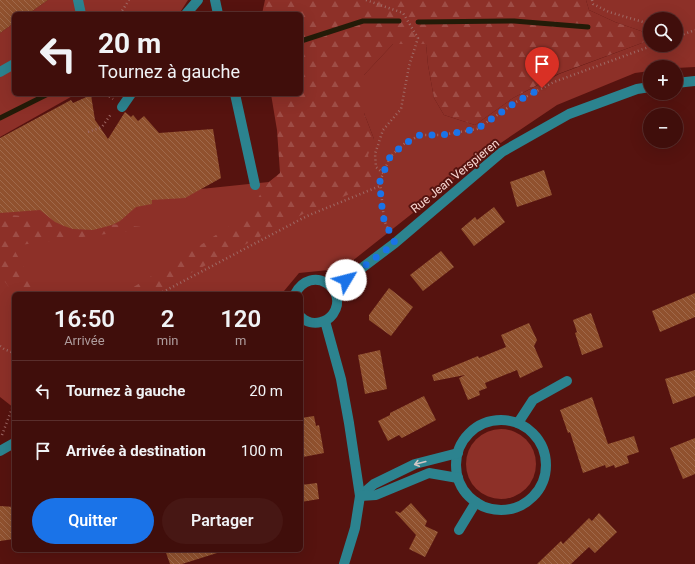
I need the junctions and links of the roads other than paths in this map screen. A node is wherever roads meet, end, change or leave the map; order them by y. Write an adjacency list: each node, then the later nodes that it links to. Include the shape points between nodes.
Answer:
1 (78, 0): 4 (street)
2 (198, 0): 5 (street)
3 (215, 0): 6 (street)
4 (81, 12)
5 (188, 12)
6 (218, 12)
7 (12, 65): 8 (street)
8 (0, 72)
9 (695, 81): 10 (street)
10 (683, 82)
11 (643, 88): 16 (street, Rue Jean Verspieren, via 569,114 502,152 395,243)
12 (129, 96): 14 (street)
13 (235, 96): 15 (street)
14 (118, 108)
15 (255, 185)
16 (334, 289): 17 (street, via 323,281 309,280); 19 (street, via 337,304 331,317)
17 (296, 292)
18 (303, 318): 19 (street, via 310,323)
19 (325, 321): 26 (street, via 341,379)
20 (567, 381): 21 (street, via 533,400)
21 (518, 423): 24 (street, via 493,420 479,425 467,435); 27 (street, via 535,434 542,447 546,461 545,475 540,488 530,500 517,507 503,510 489,508)
22 (12, 444): 23 (street)
23 (0, 451)
24 (458, 453): 25 (street); 26 (street, one-way to 26, via 415,464 374,484)
25 (458, 478): 26 (street, via 429,473 376,496); 27 (street, via 465,492)
26 (360, 496): 29 (street, via 355,528)
27 (476, 502): 28 (street)
28 (459, 530)
29 (344, 564)

